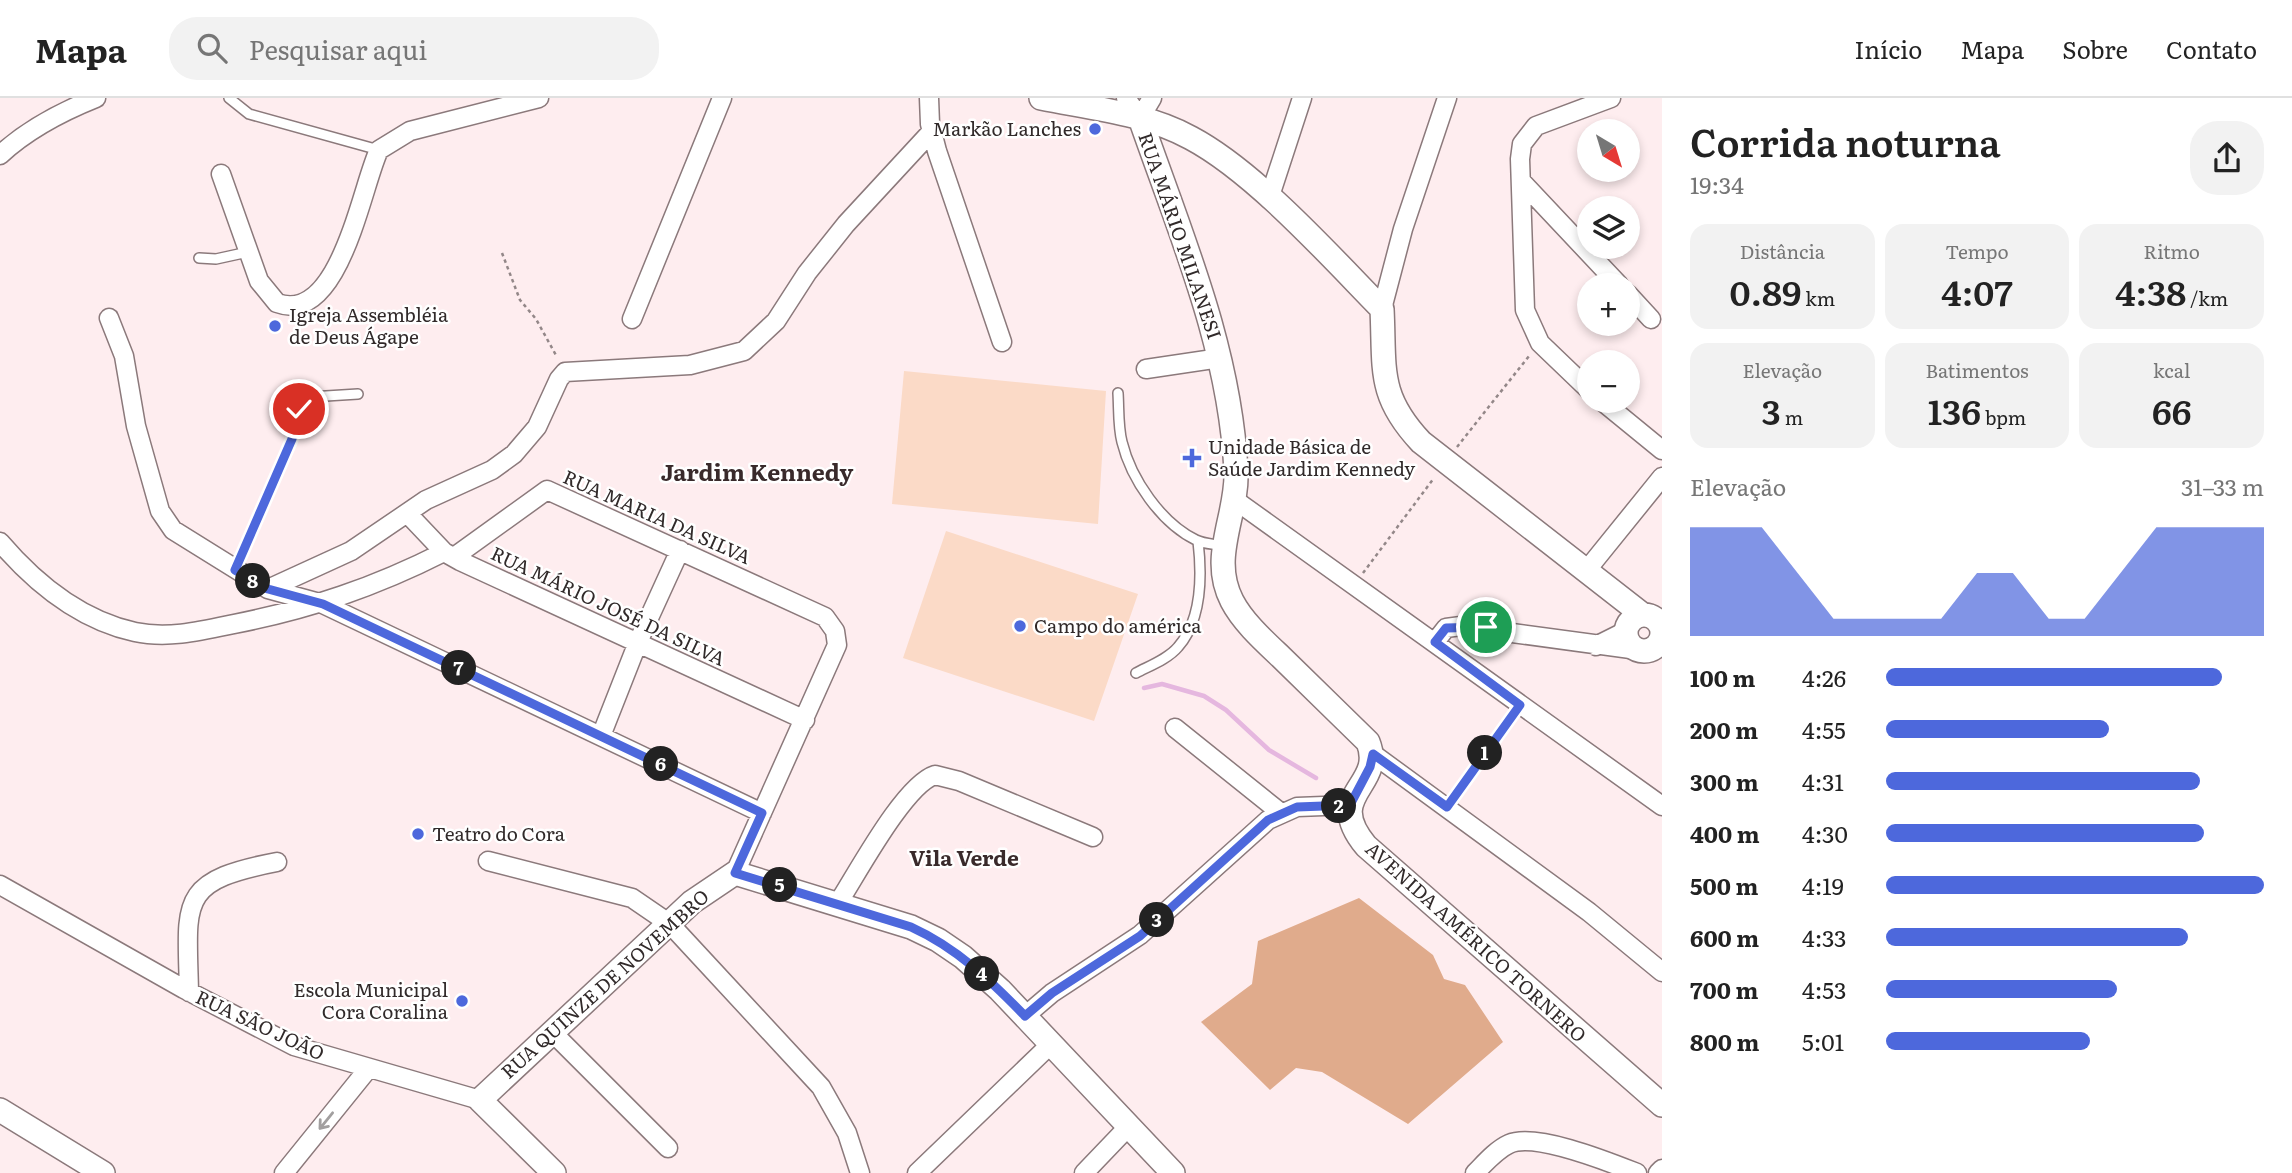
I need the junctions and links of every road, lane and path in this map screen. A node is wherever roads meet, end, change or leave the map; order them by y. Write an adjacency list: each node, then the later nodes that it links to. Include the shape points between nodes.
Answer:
1 (96, 98): 14 (street, via 18,138)
2 (229, 98): 13 (lane, via 249,114)
3 (539, 98): 13 (street, via 410,131)
4 (722, 98): 25 (street)
5 (929, 98): 12 (street)
6 (1041, 98): 11 (street)
7 (1126, 98): 11 (street, RUA MÁRIO MILANESI)
8 (1301, 98): 17 (street)
9 (1447, 98): 23 (street)
10 (1611, 98): 16 (street, via 1536,126 1527,134 1521,144)
11 (1146, 108): 17 (street, via 1233,167); 28 (street, RUA MÁRIO MILANESI)
12 (932, 131): 27 (street); 30 (street, via 846,224 776,321 744,351 690,365)
13 (379, 150): 18 (street, via 353,235 333,273 312,295 292,304 277,303 259,281)
14 (0, 155)
15 (221, 174): 18 (street)
16 (1521, 181): 21 (street); 31 (street, via 1525,310 1540,343)
17 (1269, 198): 23 (street)
18 (248, 252): 20 (lane)
19 (502, 253): 30 (path, via 520,300 536,318)
20 (200, 258)
21 (1608, 273)
22 (1640, 307): 26 (street)
23 (1382, 309): 45 (street, via 1385,387 1406,426)
24 (109, 318): 44 (street, via 124,356 136,426 160,511 173,530)
25 (632, 319)
26 (1651, 319)
27 (1002, 342)
28 (1220, 358): 29 (street); 37 (street, RUA MÁRIO MILANESI, via 1236,467)
29 (1146, 369)
30 (565, 372): 38 (street, via 537,427 514,454)
31 (1577, 378)
32 (1118, 393): 39 (lane, via 1121,440 1130,466 1165,516)
33 (358, 394): 44 (lane, via 310,397 299,409 292,439)
34 (1617, 413): 35 (street)
35 (1662, 450)
36 (1662, 477): 45 (street)
37 (1235, 500): 41 (street, RUA MÁRIO MILANESI); 50 (street)
38 (407, 513): 43 (street, RUA MÁRIO JOSÉ DA SILVA); 46 (street, via 351,551)
39 (1198, 541): 41 (lane); 51 (lane, via 1202,576 1188,631 1177,648)
40 (0, 542): 47 (street, RUA MARIA DA SILVA, via 70,605 135,632 172,636)
41 (1223, 546): 56 (street, RUA MÁRIO MILANESI, via 1225,583 1241,616 1368,742)
42 (680, 550): 43 (street, RUA MARIA DA SILVA, via 547,490); 49 (street); 53 (street, RUA MARIA DA SILVA, via 825,617 835,631 836,645)
43 (449, 555): 47 (street, RUA MARIA DA SILVA); 49 (street, RUA MÁRIO JOSÉ DA SILVA)
44 (235, 570): 46 (street)
45 (1592, 577): 48 (street, via 1613,610)
46 (268, 589): 47 (street)
47 (323, 604): 55 (street)
48 (1646, 635): 50 (street, via 1596,646 1461,626 1446,628)
49 (638, 642): 53 (street, RUA MÁRIO JOSÉ DA SILVA); 55 (street)
50 (1435, 642): 52 (street)
51 (1136, 673)
52 (1520, 705): 58 (street); 59 (path)
53 (804, 720): 60 (street)
54 (1175, 729): 61 (street)
55 (601, 736): 60 (street)
56 (1373, 754): 57 (street); 59 (street, RUA MÁRIO MILANESI)
57 (1350, 805): 61 (street, via 1297,807); 76 (street, AVENIDA AMÉRICO TORNERO, via 1352,827 1389,868)
58 (1662, 806)
59 (1447, 807): 69 (street, RUA MÁRIO MILANESI)
60 (762, 813): 65 (street)
61 (1281, 813): 71 (street, via 1250,833 1140,936)
62 (1093, 837): 67 (street, via 935,775 907,797)
63 (488, 861): 68 (street, via 632,898)
64 (277, 862): 70 (street, via 233,870 207,883 193,902 187,919)
65 (735, 873): 67 (street); 68 (street, RUA QUINZE DE NOVEMBRO, via 705,891)
66 (0, 885): 70 (street, RUA SÃO JOÃO)
67 (838, 903): 71 (street, via 938,940 963,957)
68 (670, 924): 72 (street, RUA QUINZE DE NOVEMBRO); 84 (street, via 821,1087 847,1133)
69 (1662, 972)
70 (189, 992): 74 (street, RUA SÃO JOÃO, via 294,1046)
71 (1025, 1016): 73 (street)
72 (551, 1031): 75 (street, RUA QUINZE DE NOVEMBRO); 79 (street)
73 (1051, 1044): 78 (street); 85 (street)
74 (368, 1069): 75 (street, RUA SÃO JOÃO); 82 (street, one-way to 82)
75 (480, 1100): 83 (street, RUA SÃO JOÃO)
76 (1662, 1105)
77 (0, 1110): 81 (street)
78 (1129, 1126): 86 (street); 87 (street)
79 (668, 1148)
80 (1662, 1169): 90 (street)
81 (103, 1173)
82 (284, 1173)
83 (554, 1173)
84 (860, 1173)
85 (917, 1173)
86 (1084, 1173)
87 (1173, 1173)
88 (1475, 1173): 89 (street, via 1506,1145 1527,1140 1593,1156)
89 (1637, 1173)
90 (1658, 1173)

